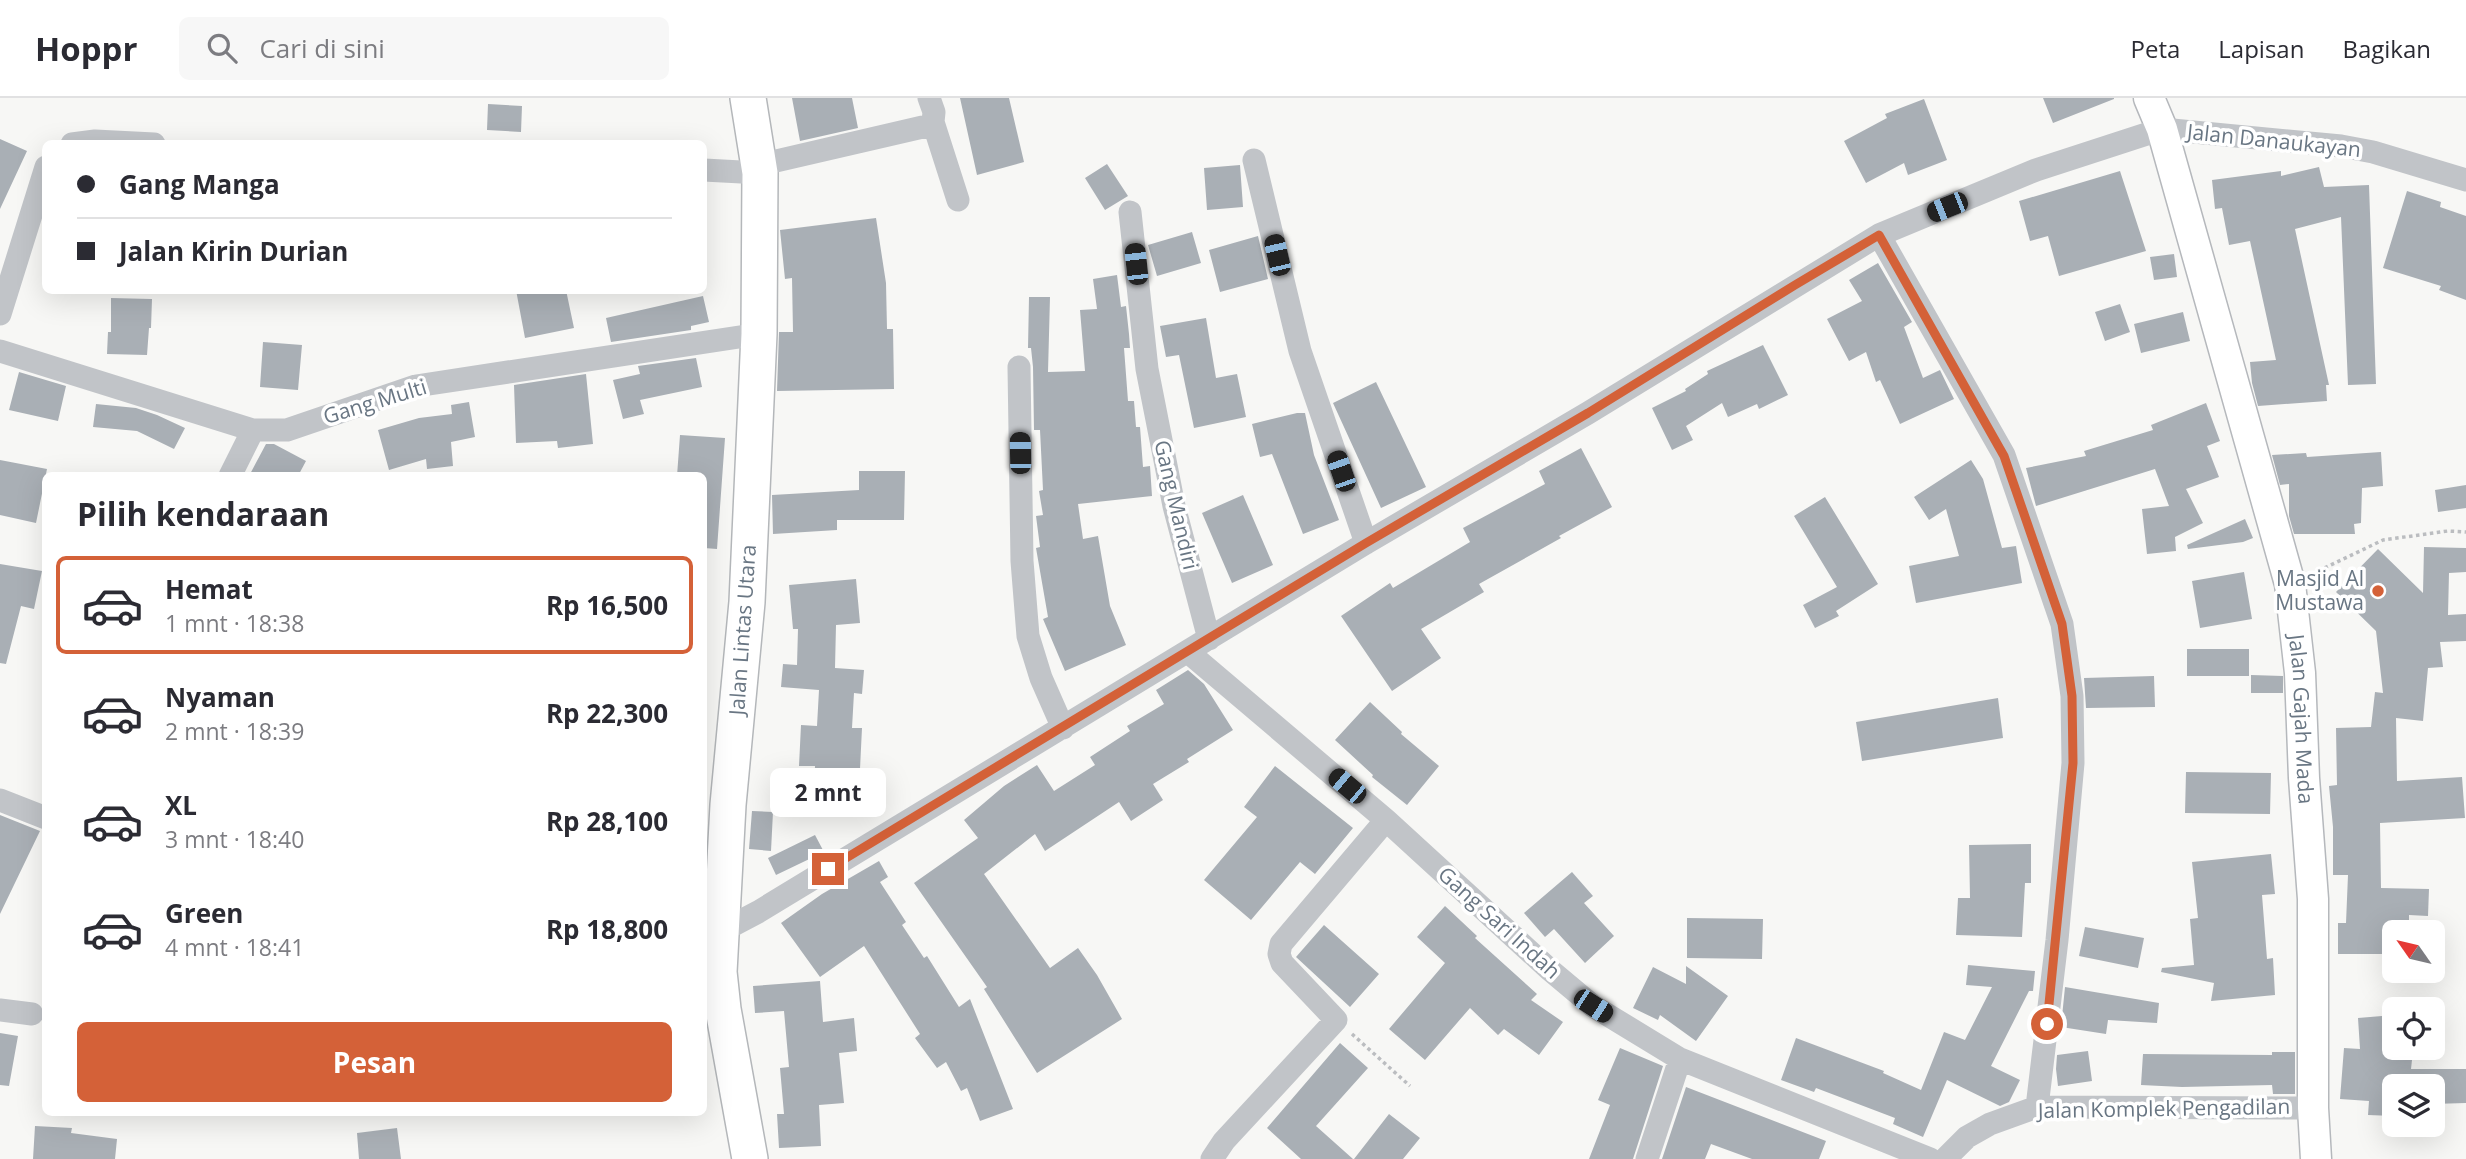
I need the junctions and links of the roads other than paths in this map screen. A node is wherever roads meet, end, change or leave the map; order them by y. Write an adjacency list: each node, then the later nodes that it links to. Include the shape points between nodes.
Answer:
1 (748, 98): 7 (highway, Jalan Lintas Utara)
2 (929, 98): 4 (street)
3 (2149, 98): 5 (main road, Jalan Gajah Mada)
4 (933, 122): 7 (street); 11 (street)
5 (2162, 129): 10 (street, Jalan Danaukayan, via 2341,146); 13 (street, via 2036,170); 32 (main road, Jalan Gajah Mada, via 2290,584 2313,899)
6 (1254, 160): 20 (street, via 1300,351)
7 (760, 169): 8 (street); 15 (highway, Jalan Lintas Utara)
8 (707, 170)
9 (42, 180): 14 (street)
10 (2466, 180)
11 (958, 200)
12 (1130, 212): 21 (street, Gang Mandiri, via 1147,369 1174,506)
13 (1879, 235): 20 (street); 31 (street, via 2004,456 2062,624 2072,696 2073,763)
14 (0, 314)
15 (759, 334): 18 (street, Gang Multi, via 416,386 287,430); 27 (highway, Jalan Lintas Utara, via 747,602)
16 (0, 351): 18 (street, Gang Multi)
17 (1019, 367): 23 (street, via 1027,636)
18 (253, 429): 19 (street)
19 (232, 472)
20 (1366, 543): 21 (street)
21 (1209, 639): 22 (street)
22 (1188, 652): 23 (street); 26 (street, Gang Sari Indah)
23 (1063, 728): 27 (street, via 758,912)
24 (0, 800): 25 (street)
25 (42, 816)
26 (1386, 820): 30 (street, Gang Sari Indah, via 1593,1006); 34 (street, via 1281,944 1282,963 1336,1020)
27 (712, 933): 33 (highway, Jalan Lintas Utara)
28 (0, 1010): 29 (street)
29 (32, 1014)
30 (1680, 1059): 35 (street); 36 (street, Gang Sari Indah)
31 (2037, 1107): 32 (street, Jalan Komplek Pengadilan); 37 (street, Jalan Komplek Pengadilan, via 1967,1137)
32 (2313, 1108): 38 (main road, Jalan Gajah Mada)
33 (750, 1159)
34 (1212, 1159)
35 (1647, 1159)
36 (1930, 1159)
37 (1945, 1159)
38 (2316, 1159)

